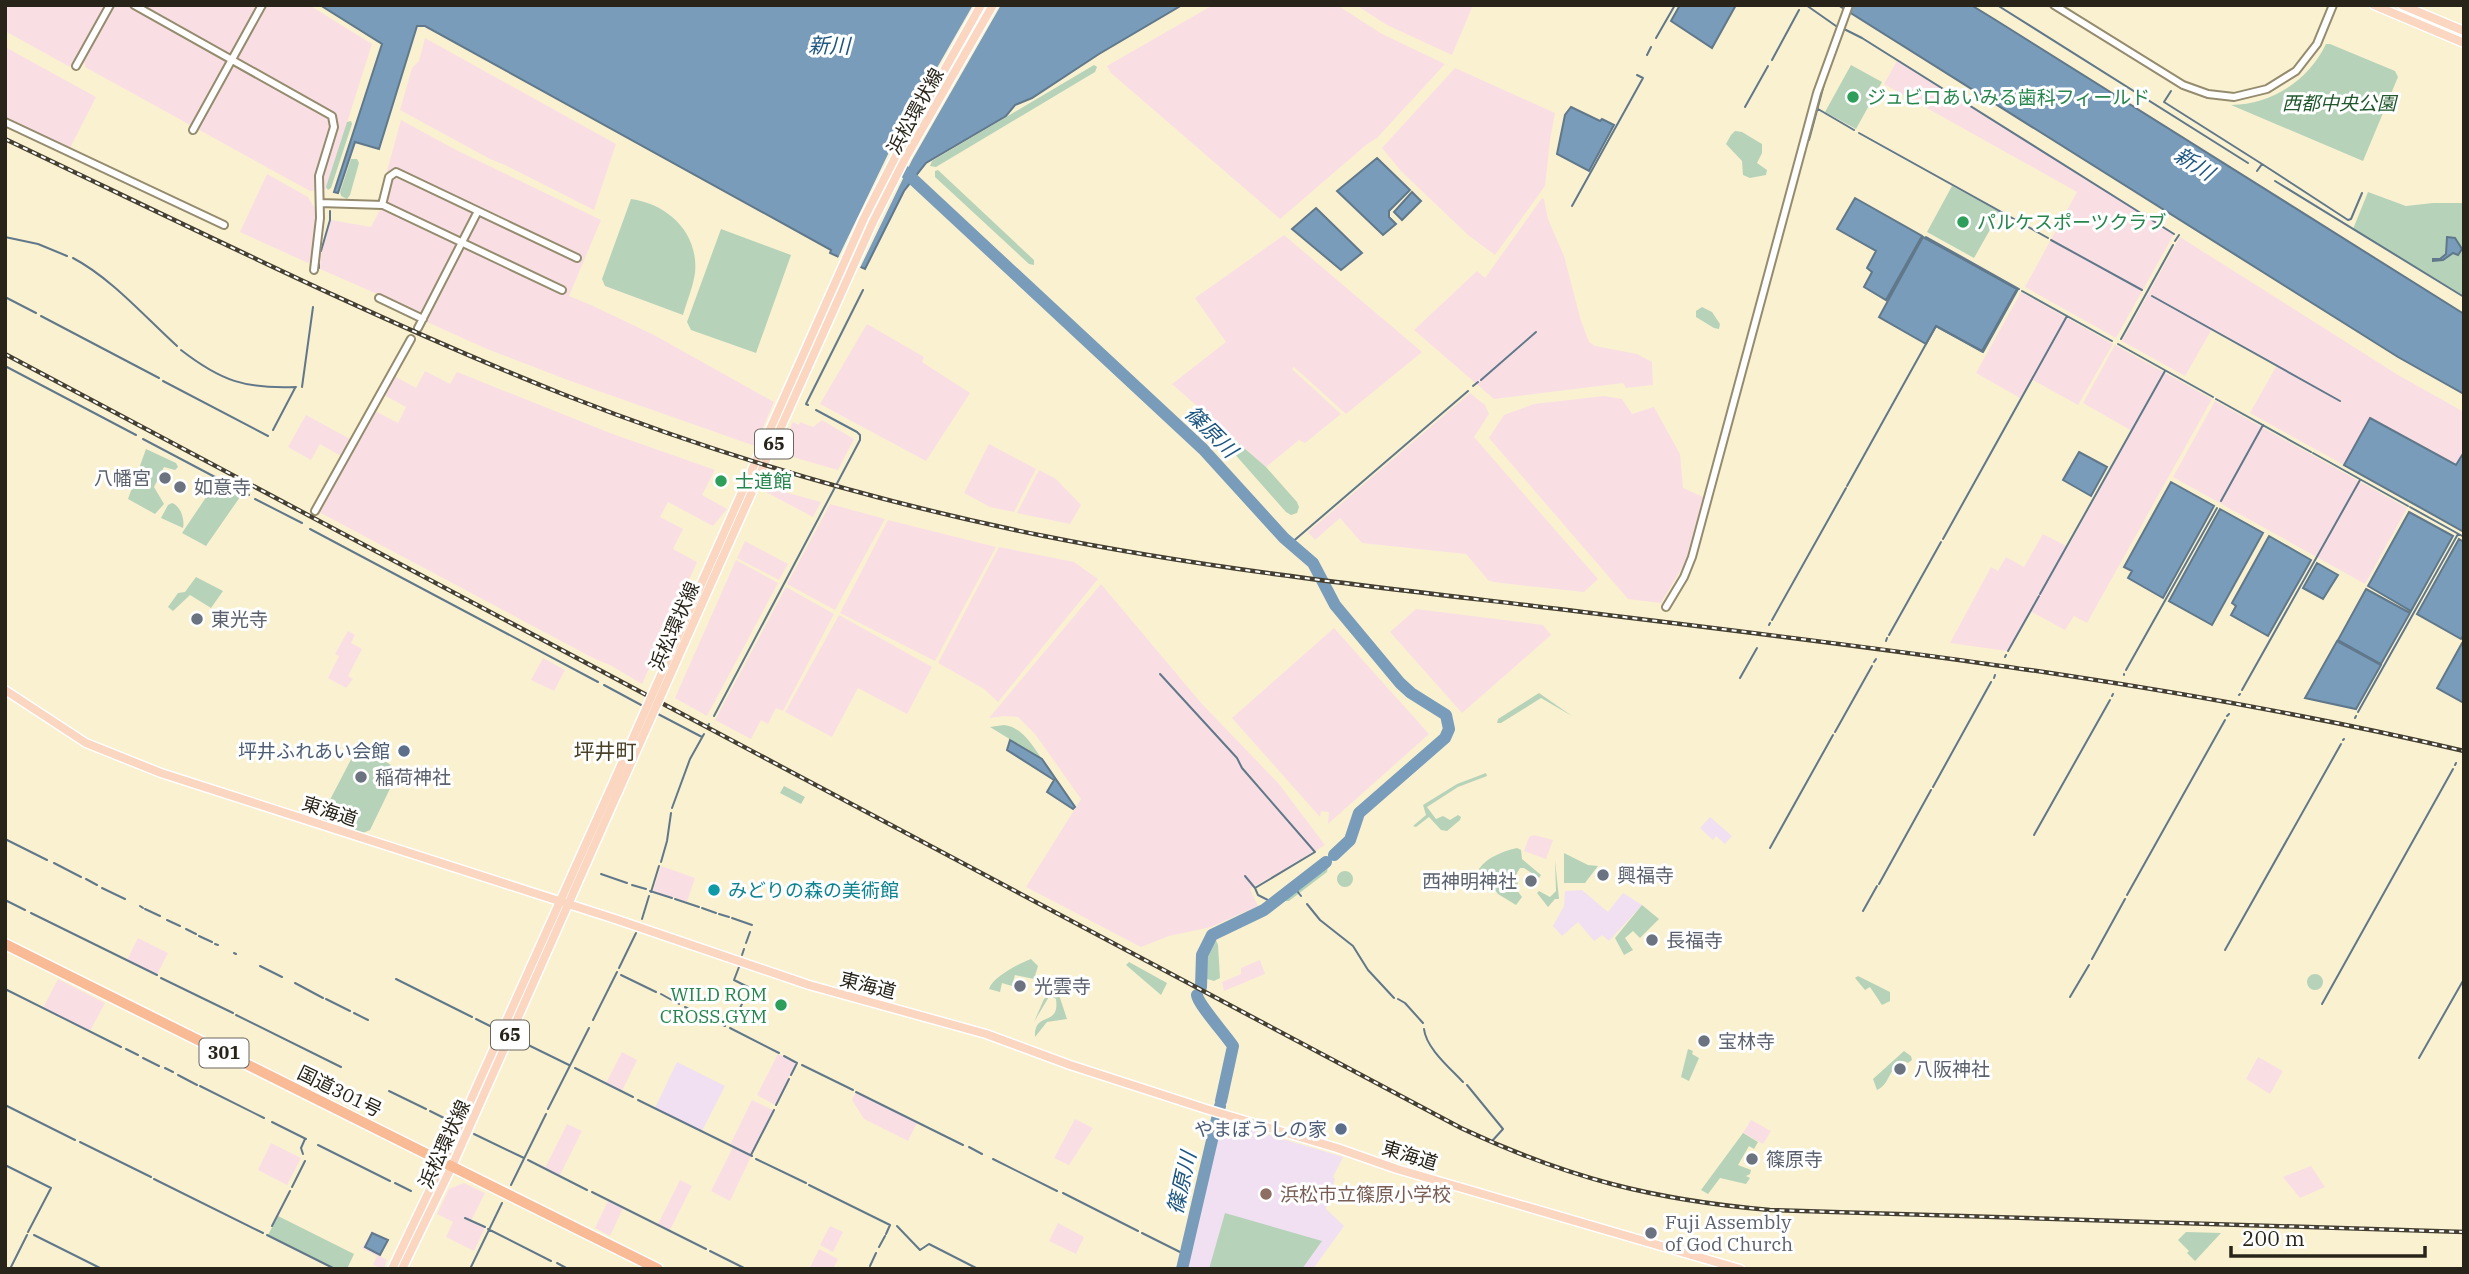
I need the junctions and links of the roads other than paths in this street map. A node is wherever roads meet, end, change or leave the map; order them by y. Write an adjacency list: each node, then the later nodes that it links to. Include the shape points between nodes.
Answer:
1 (110, 5): 14 (street)
2 (134, 5): 13 (street)
3 (262, 5): 13 (street)
4 (981, 5): 23 (main road, 浜松環状線 / 65, via 892,163)
5 (993, 5): 25 (main road, 浜松環状線 / 65, via 906,157)
6 (1849, 5): 34 (street, via 1816,93 1692,556)
7 (2333, 5): 10 (street, via 2312,52 2296,71 2267,89 2234,97 2181,84)
8 (2374, 5): 12 (main road)
9 (2402, 5): 11 (main road)
10 (2059, 7)
11 (2464, 31)
12 (2464, 43)
13 (232, 59): 16 (street); 17 (street, via 332,116 334,127 319,176)
14 (76, 66)
15 (5, 122): 20 (street)
16 (193, 130)
17 (320, 203): 18 (street); 24 (street)
18 (382, 205): 19 (street, via 389,177 396,172); 21 (street)
19 (478, 211): 21 (street); 22 (street)
20 (224, 225)
21 (463, 243): 26 (street); 28 (street)
22 (577, 258)
23 (842, 267): 25 (main road); 31 (main road, 浜松環状線 / 65)
24 (314, 270)
25 (851, 271): 32 (main road, 浜松環状線 / 65)
26 (562, 290)
27 (379, 298): 28 (street)
28 (423, 319): 29 (street)
29 (418, 328)
30 (411, 339): 33 (street)
31 (778, 410): 32 (main road); 35 (main road, 浜松環状線 / 65)
32 (787, 415): 35 (main road, 浜松環状線 / 65)
33 (315, 511)
34 (1666, 607)
35 (691, 618): 37 (main road, 浜松環状線 / 65, bridge)
36 (5, 690): 38 (main road, 東海道, via 73,736 125,761)
37 (615, 790): 38 (main road, 浜松環状線 / 65); 39 (main road, 浜松環状線 / 65)
38 (559, 902): 39 (main road, 東海道); 41 (main road, 浜松環状線 / 65)
39 (569, 905): 41 (main road, 浜松環状線 / 65); 45 (main road, 東海道, via 809,985 996,1037 1218,1113)
40 (5, 944): 41 (highway, 国道301号 / 301)
41 (447, 1164): 42 (main road, 浜松環状線 / 65); 43 (main road, 浜松環状線 / 65); 44 (highway, 国道301号 / 301)
42 (392, 1269)
43 (402, 1269)
44 (658, 1269)
45 (1740, 1269)

